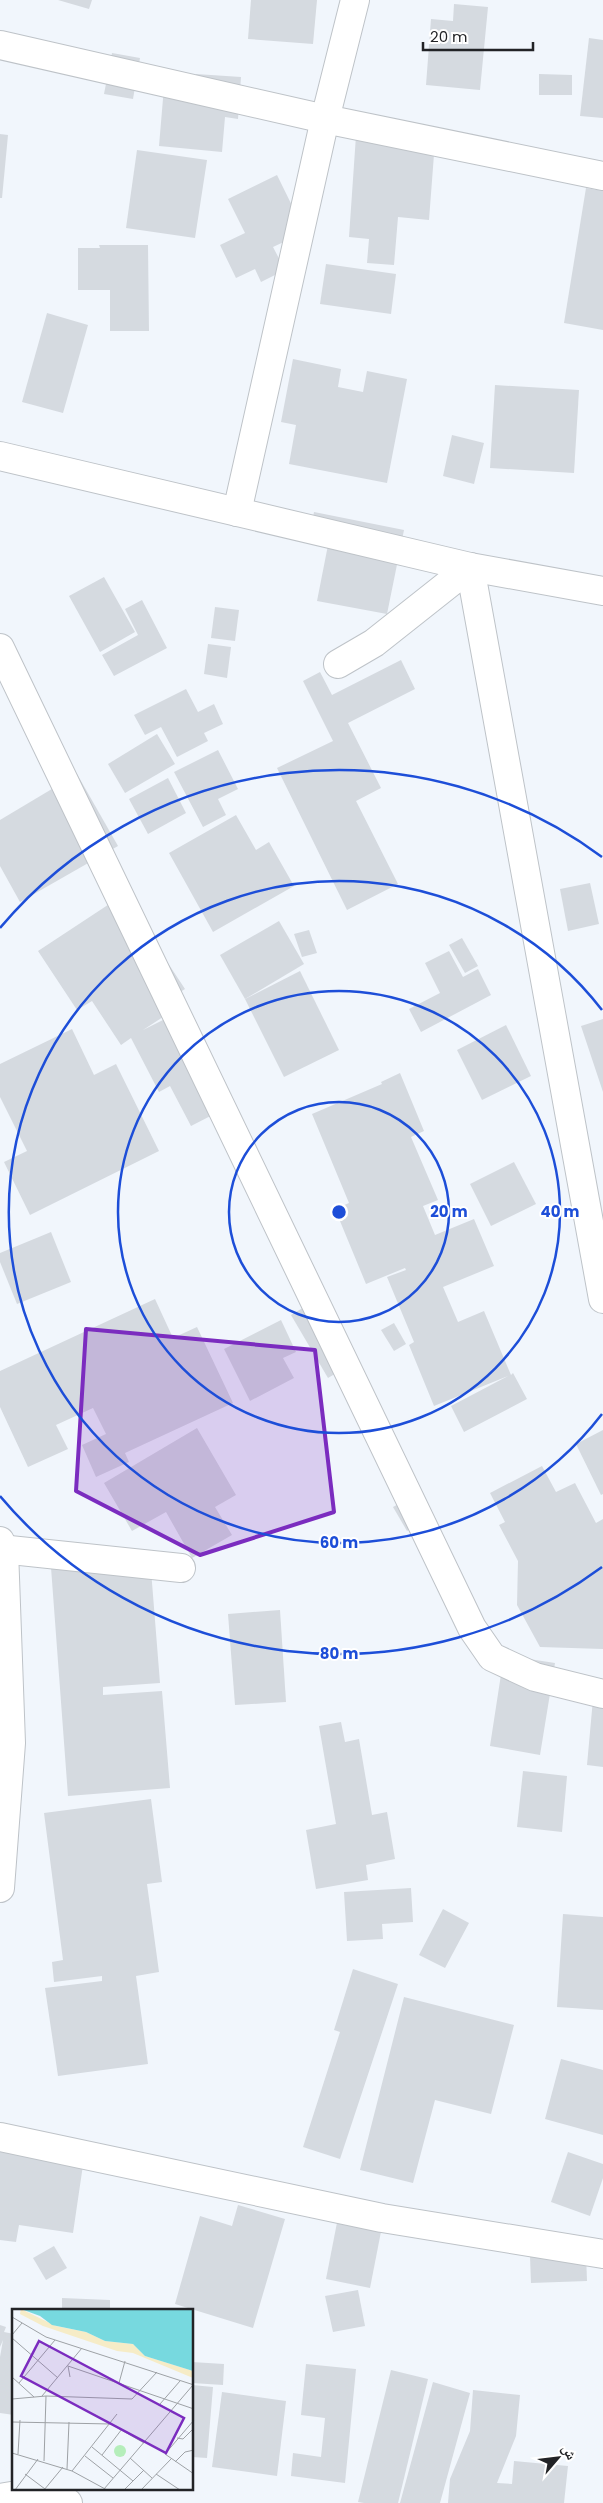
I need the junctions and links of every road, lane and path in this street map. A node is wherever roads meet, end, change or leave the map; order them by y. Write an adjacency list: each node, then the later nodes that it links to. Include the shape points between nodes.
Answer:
1 (355, 0): 3 (street)
2 (0, 45): 3 (street)
3 (325, 119): 4 (street); 6 (street)
4 (603, 176)
5 (0, 456): 6 (street)
6 (237, 512): 7 (street)
7 (470, 567): 8 (street); 10 (street, via 374,643); 11 (street)
8 (603, 591)
9 (0, 648): 14 (street, via 472,1628 492,1657 535,1677)
10 (338, 664)
11 (603, 1299)
12 (1, 1547): 13 (street); 15 (street)
13 (181, 1568)
14 (603, 1694)
15 (5, 1742): 16 (street)
16 (0, 1888)
17 (0, 2137): 18 (street, via 382,2218)
18 (603, 2254)
19 (0, 2498): 20 (street, via 23,2494)
20 (68, 2503)

